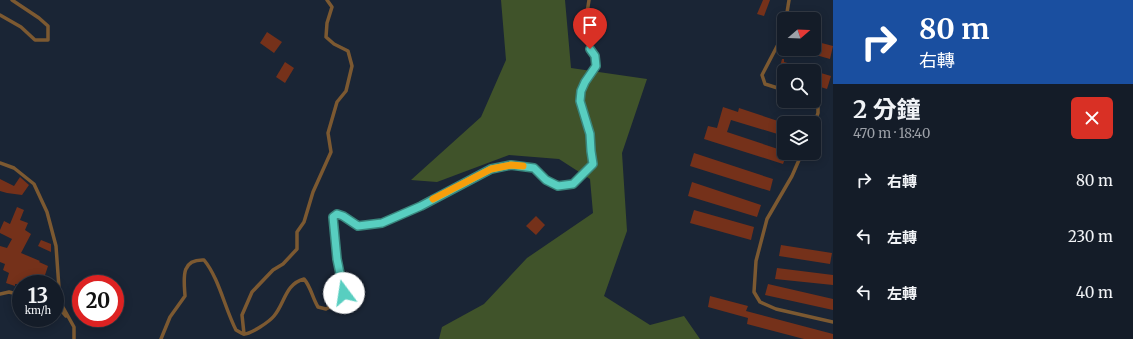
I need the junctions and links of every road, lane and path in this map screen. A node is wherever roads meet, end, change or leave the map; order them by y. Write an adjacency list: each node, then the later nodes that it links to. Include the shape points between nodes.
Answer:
1 (12, 0): 6 (lane, via 48,26 48,40 36,40 21,27)
2 (327, 0): 18 (lane, via 332,7 326,37 348,51 352,66 346,91 337,102 328,133 331,152 313,192 304,222 297,232 298,249 252,292 242,315)
3 (589, 0): 18 (lane, via 582,23 585,37 595,56 596,66 585,82 580,101 590,134 593,164 573,184 558,186 546,180 534,168 511,165 491,169 421,206 382,223 358,226 337,214 333,217 337,259 344,293 338,303 326,310 318,307 304,278 296,281 274,317)
4 (789, 0): 5 (lane)
5 (787, 12)
6 (0, 15)
7 (777, 46): 8 (lane, via 762,75 765,84)
8 (777, 88)
9 (799, 160): 14 (lane, via 768,219 756,261 754,292 760,302 776,309)
10 (0, 163): 15 (lane, via 14,168 34,184 47,212 56,246 60,302)
11 (12, 293): 12 (lane)
12 (0, 294)
13 (64, 314): 16 (lane)
14 (833, 322)
15 (72, 323)
16 (72, 324)
17 (74, 327): 19 (lane)
18 (244, 334): 20 (lane, via 236,330 229,317 211,268 204,260 195,259 188,264 184,276 186,296 170,317)
19 (74, 339)
20 (161, 339)

